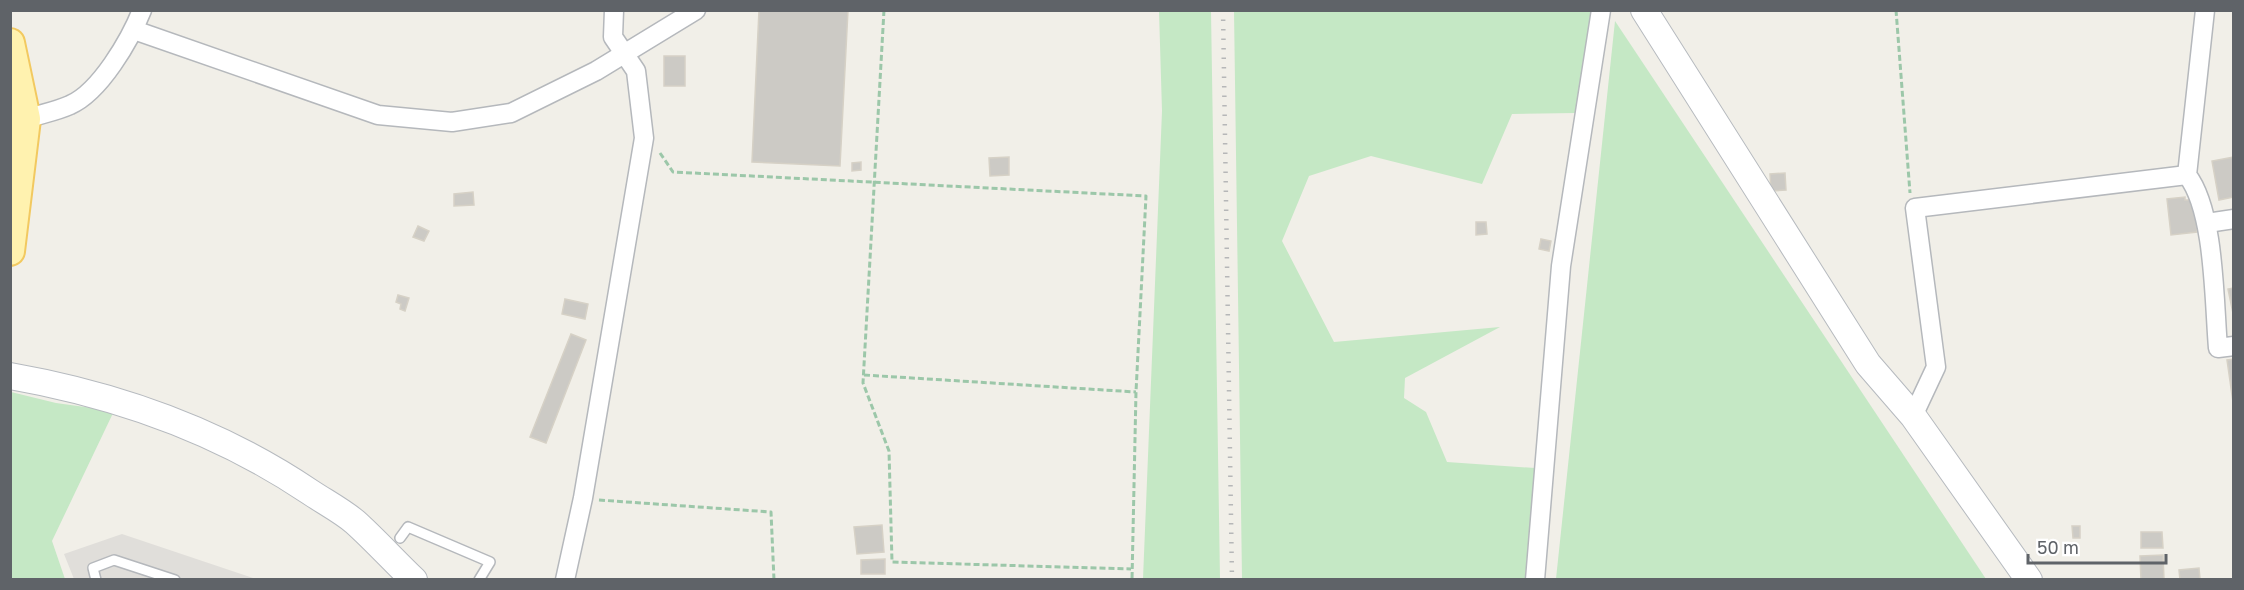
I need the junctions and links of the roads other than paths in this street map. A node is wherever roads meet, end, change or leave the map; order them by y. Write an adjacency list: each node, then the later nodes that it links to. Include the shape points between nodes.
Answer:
1 (142, 10): 7 (street)
2 (614, 10): 9 (street, via 612,37)
3 (696, 10): 9 (street)
4 (1601, 10): 24 (street, via 1562,266)
5 (1644, 10): 17 (street, via 1868,363)
6 (2205, 10): 11 (street)
7 (134, 30): 9 (street, via 378,116 452,122 511,113 596,71); 10 (street, via 98,84 72,104)
8 (10, 43): 10 (main road)
9 (625, 52): 23 (street, via 636,71 644,138 583,498)
10 (26, 119): 14 (main road)
11 (2187, 175): 13 (street); 17 (street, via 1915,208 1936,367)
12 (2234, 219): 13 (street)
13 (2207, 222): 15 (street, via 2218,348)
14 (10, 251)
15 (2234, 346)
16 (10, 376): 21 (street, via 73,387 142,407 207,435 282,473 354,521)
17 (1913, 416): 25 (street)
18 (400, 538): 22 (lane, via 408,527 490,562)
19 (96, 579): 20 (lane, via 93,568 114,560)
20 (175, 579)
21 (414, 579)
22 (479, 579)
23 (565, 579)
24 (1535, 579)
25 (2029, 579)

